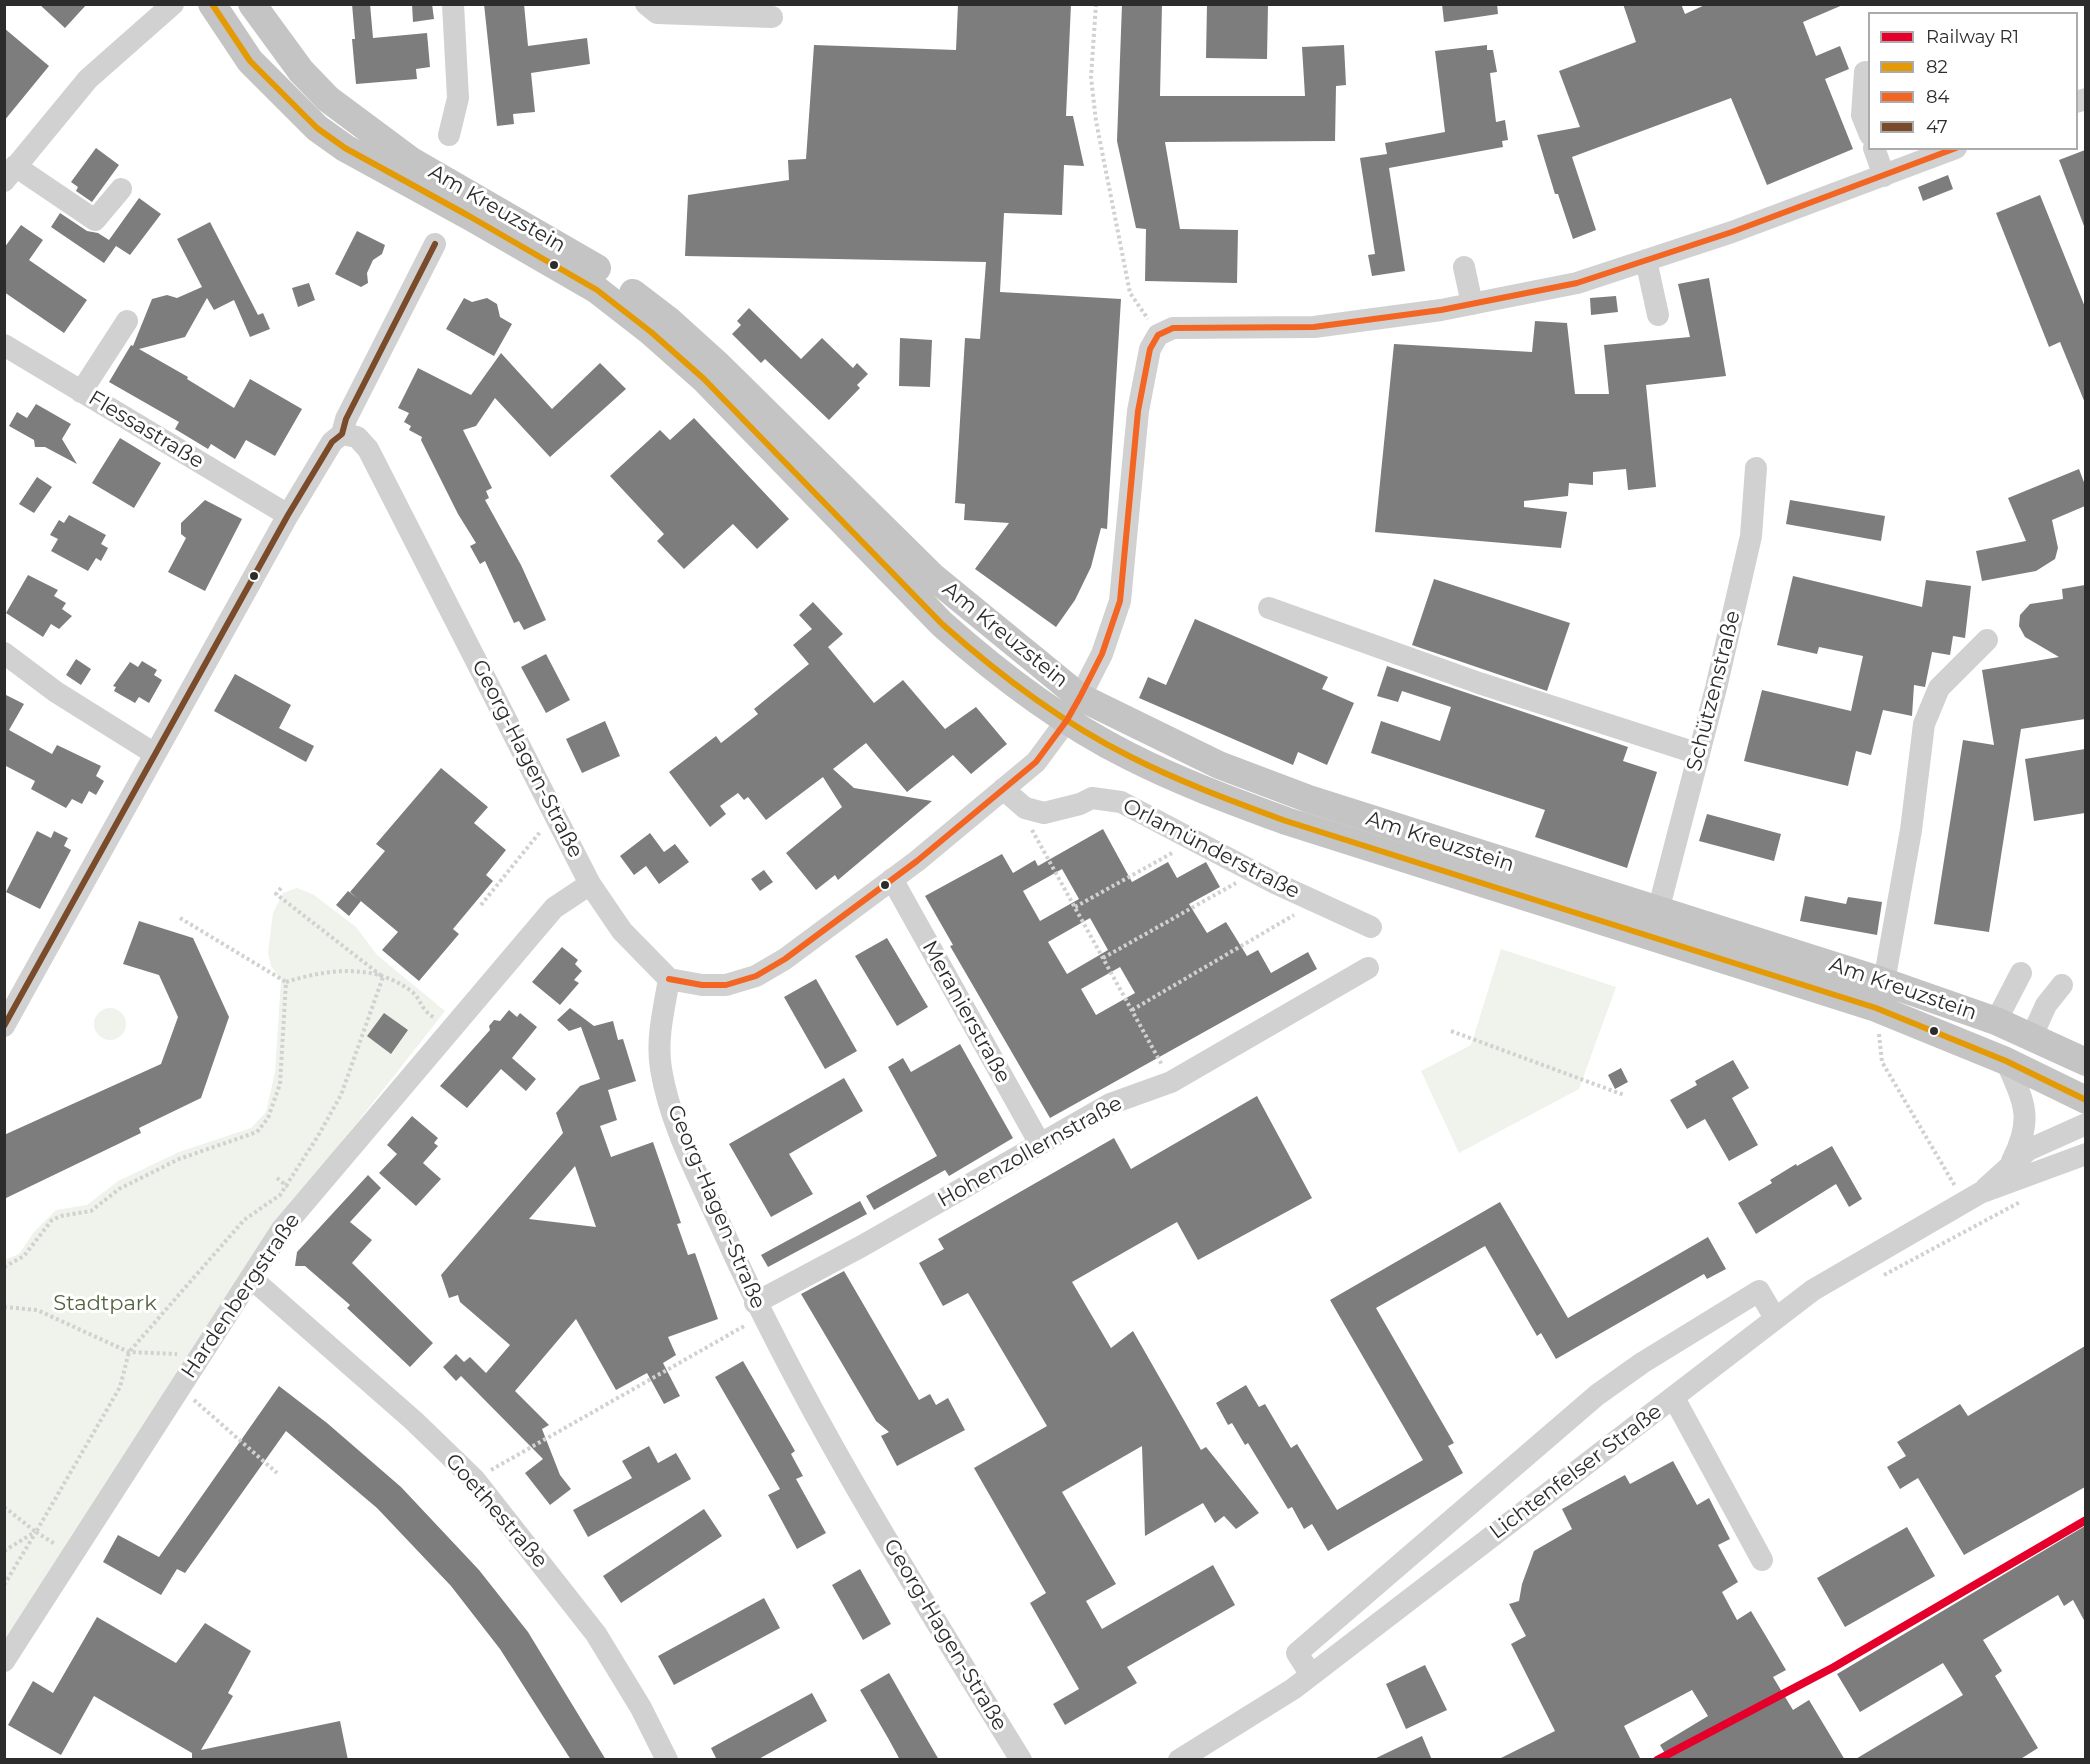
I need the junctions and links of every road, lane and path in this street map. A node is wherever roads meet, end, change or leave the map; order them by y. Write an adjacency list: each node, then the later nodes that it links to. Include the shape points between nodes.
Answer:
1 (173, 4): 13 (street, via 88,79)
2 (212, 4): 31 (main road, Am Kreuzstein, via 250,61 317,129 597,290 704,379 942,624 1010,680)
3 (252, 4): 31 (main road, Am Kreuzstein, via 301,71 328,99 410,160 556,242 667,319)
4 (453, 4): 10 (street, via 458,98)
5 (646, 4): 7 (street, via 657,13)
6 (1096, 4): 22 (path, via 1091,76 1096,121 1130,293)
7 (772, 17)
8 (1865, 72): 9 (street, via 1862,115)
9 (1868, 132)
10 (449, 135)
11 (1875, 150): 14 (street)
12 (1951, 150): 14 (street)
13 (10, 173): 15 (street, via 95,220)
14 (1884, 176): 17 (street)
15 (121, 189)
16 (435, 244): 25 (street, via 346,419)
17 (1646, 260): 19 (street, via 1577,283); 20 (street)
18 (1464, 267): 19 (street)
19 (1472, 304): 22 (street, via 1314,327 1173,328)
20 (1658, 315)
21 (127, 321): 24 (street)
22 (1158, 335): 31 (street, via 1150,349 1138,411 1120,600 1102,654)
23 (4, 345): 24 (street, Flessastraße)
24 (81, 392): 27 (street, Flessastraße)
25 (342, 434): 27 (street, via 332,442); 35 (street, Georg-Hagen-Straße, via 357,437 369,449)
26 (1755, 468): 33 (street, Schützenstraße, via 1751,536)
27 (288, 515): 32 (street)
28 (1269, 608): 33 (street, via 1479,684)
29 (1988, 640): 54 (street, via 1939,688 1924,724 1911,830)
30 (4, 653): 32 (street, via 56,692)
31 (1073, 709): 34 (street); 44 (main road, Am Kreuzstein, via 1309,800); 54 (main road, Am Kreuzstein, via 1128,756 1197,788 1286,821)
32 (155, 754): 57 (street)
33 (1699, 754): 44 (street, Schützenstraße)
34 (1009, 794): 36 (street, Orlamünderstraße, via 1025,808 1044,813 1092,798 1121,802); 38 (street); 43 (path)
35 (554, 815): 39 (street, Georg-Hagen-Straße); 42 (path)
36 (1193, 841): 37 (street, Orlamünderstraße); 43 (path)
37 (1254, 873): 41 (street, Orlamünderstraße); 47 (path)
38 (892, 879): 51 (street, via 756,976 726,985); 67 (street, Meranierstraße)
39 (590, 884): 51 (street, Georg-Hagen-Straße, via 622,931); 58 (street, Hardenbergstraße, via 554,908)
40 (281, 888): 50 (path, via 276,894)
41 (1316, 902): 46 (street, Orlamünderstraße); 55 (path)
42 (481, 905)
43 (1075, 908): 47 (path)
44 (1658, 911): 54 (main road, Am Kreuzstein)
45 (180, 918): 52 (path)
46 (1371, 927)
47 (1103, 958): 55 (path)
48 (1368, 968): 63 (street, Hohenzollernstraße)
49 (2021, 973): 56 (street)
50 (383, 977): 52 (path, via 349,970); 58 (path, via 413,992 425,1013); 78 (path, via 341,1095 280,1195 244,1220)
51 (669, 979): 76 (street, Georg-Hagen-Straße, via 658,1046 661,1071 681,1136)
52 (286, 982): 72 (path, via 280,1084 275,1105 257,1132 179,1159 119,1189 91,1211 52,1220 24,1256)
53 (2062, 985): 60 (street, via 2046,1005)
54 (1880, 995): 56 (main road, Am Kreuzstein); 61 (main road, Am Kreuzstein); 70 (path, via 1882,1062)
55 (1132, 1010): 63 (path)
56 (1996, 1021): 60 (main road, Am Kreuzstein)
57 (4, 1026)
58 (454, 1029): 73 (street, Hardenbergstraße, via 282,1229)
59 (1451, 1031): 64 (path)
60 (2032, 1036): 62 (main road, Am Kreuzstein)
61 (2006, 1061): 65 (main road, Am Kreuzstein); 69 (street, via 2026,1117 2023,1140)
62 (2085, 1062)
63 (1171, 1082): 67 (street, Hohenzollernstraße, via 1110,1104)
64 (1624, 1095)
65 (2085, 1100)
66 (2085, 1124): 69 (street, Lichtenfelser Straße, via 2028,1150)
67 (1040, 1144): 76 (street, Hohenzollernstraße)
68 (2085, 1154): 70 (street, Lichtenfelser Straße)
69 (2012, 1162): 70 (street, Lichtenfelser Straße)
70 (1972, 1198): 77 (street, Lichtenfelser Straße, via 1813,1290)
71 (2029, 1198): 74 (path)
72 (4, 1268)
73 (251, 1278): 79 (street, Hardenbergstraße); 83 (street, Goethestraße)
74 (1879, 1278)
75 (4, 1307): 78 (path, via 37,1310)
76 (758, 1309): 83 (path); 92 (street, Georg-Hagen-Straße, via 911,1582)
77 (1775, 1318): 81 (street, Lichtenfelser Straße); 90 (street, via 1759,1291 1597,1395 1297,1653)
78 (129, 1352): 79 (path); 85 (path, via 120,1387)
79 (202, 1354): 80 (street, Hardenbergstraße)
80 (180, 1388): 82 (path); 89 (street, Hardenbergstraße)
81 (1674, 1398): 87 (street); 90 (street, Lichtenfelser Straße)
82 (277, 1473)
83 (475, 1480): 91 (street, Goethestraße, via 596,1634)
84 (4, 1507): 85 (path)
85 (36, 1532): 86 (path); 88 (path)
86 (4, 1551)
87 (1762, 1560)
88 (4, 1585)
89 (4, 1661)
90 (1311, 1676): 93 (street, Lichtenfelser Straße)
91 (667, 1760)
92 (1021, 1760)
93 (1179, 1760)

